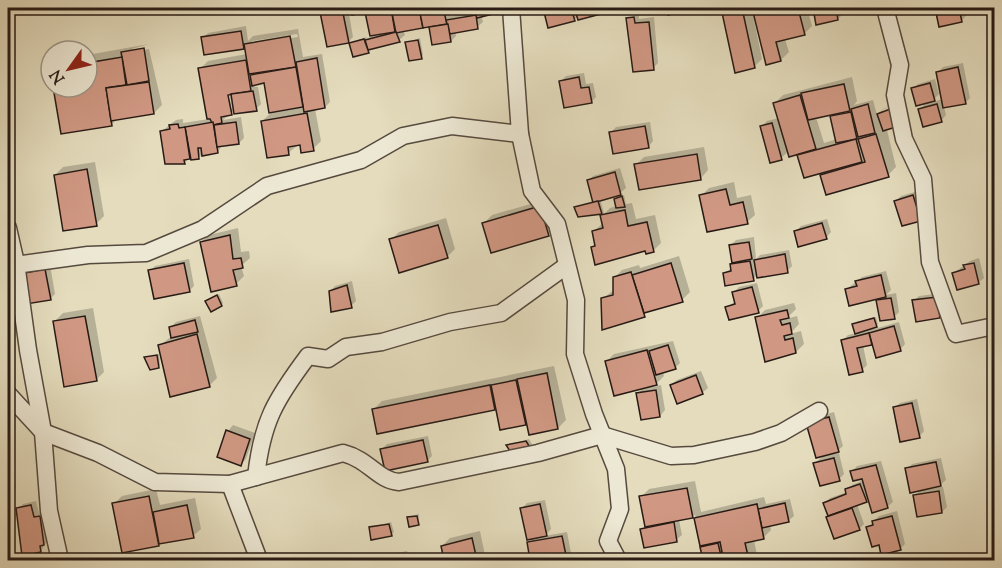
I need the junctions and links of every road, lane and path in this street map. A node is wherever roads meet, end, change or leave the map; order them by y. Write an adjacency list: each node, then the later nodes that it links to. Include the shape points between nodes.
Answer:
1 (511, 8): 3 (street)
2 (885, 8): 7 (street, via 900,65 894,95 904,139 923,179 930,262 956,334)
3 (520, 134): 5 (street, via 452,126 403,136 361,160 267,186 203,230 146,253); 6 (street, via 532,191 556,224)
4 (8, 228): 5 (street)
5 (12, 264): 10 (street)
6 (566, 266): 11 (street, via 576,300 575,354); 12 (street, via 501,313 450,321 382,342 346,347 328,359 308,356 271,410 260,441)
7 (994, 326)
8 (8, 394): 10 (street)
9 (819, 411): 11 (street, via 756,442 694,455 671,456)
10 (43, 432): 13 (street, via 98,453 155,482); 14 (street, via 49,511)
11 (602, 435): 12 (street, via 538,453 399,482 383,478 370,464 343,453); 16 (street, via 616,470 620,508 608,541)
12 (256, 477): 13 (street)
13 (230, 484): 15 (street)
14 (60, 561)
15 (259, 561)
16 (618, 561)

